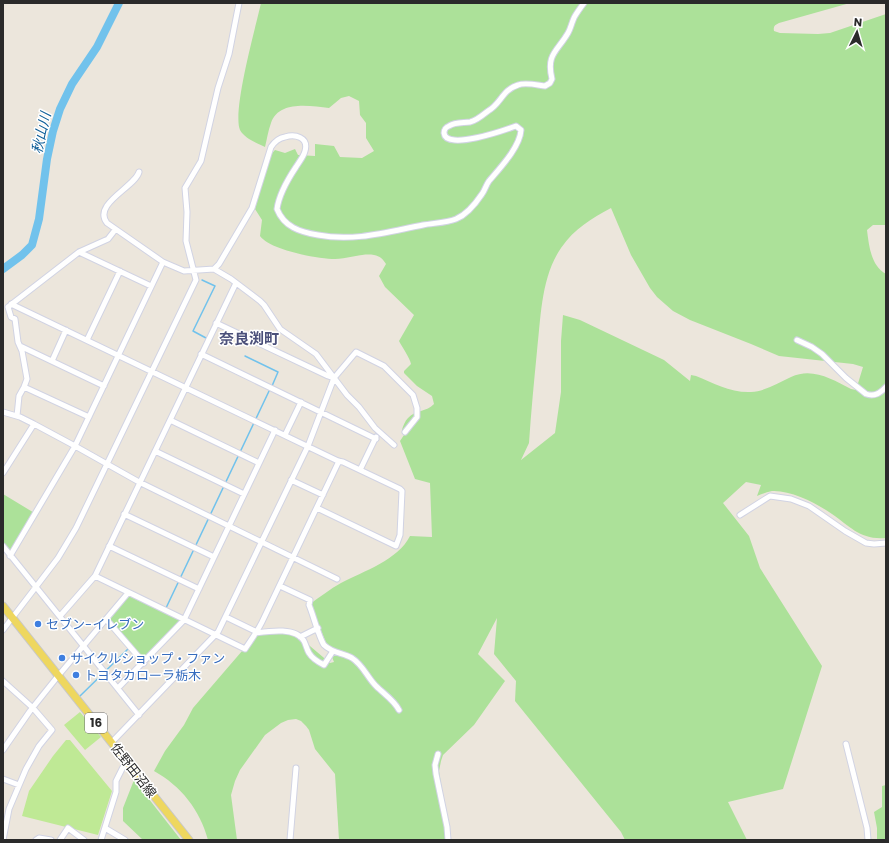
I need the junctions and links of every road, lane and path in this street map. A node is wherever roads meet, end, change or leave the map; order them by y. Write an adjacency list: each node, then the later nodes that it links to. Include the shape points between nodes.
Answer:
1 (239, 3): 9 (street, via 229,54 218,88 201,161 185,188 186,241)
2 (584, 3): 7 (street, via 552,58 549,67 552,78 550,83 545,86 517,85 505,91 493,108 472,122 450,125 445,130 444,134 448,140 460,141 516,126 521,130 520,138 479,199 457,219 361,237 326,237 293,228 279,215 277,209 306,146 302,137 286,136 271,147 252,208)
3 (139, 172): 4 (street, via 104,211 105,221)
4 (115, 230): 5 (street, via 108,239); 6 (street)
5 (79, 252): 8 (street); 12 (street)
6 (163, 262): 9 (street, via 184,271); 11 (street)
7 (214, 269): 9 (street); 10 (street)
8 (120, 271): 11 (street); 15 (street)
9 (195, 271): 21 (street, via 195,284)
10 (236, 283): 13 (street); 22 (street, via 264,305 280,329 316,354)
11 (152, 286): 19 (street)
12 (11, 304): 14 (street); 17 (street, via 7,308 11,317 15,319)
13 (216, 323): 18 (street); 22 (street)
14 (66, 330): 15 (street); 20 (street)
15 (87, 340): 19 (street)
16 (797, 340): 26 (street, via 822,354 866,394 878,394)
17 (19, 346): 20 (street); 24 (street, via 26,368 27,381)
18 (201, 354): 25 (street); 27 (street)
19 (119, 355): 21 (street); 23 (street)
20 (52, 361): 23 (street)
21 (152, 371): 25 (street); 45 (street)
22 (334, 378): 29 (street); 35 (street); 36 (street, via 356,352 384,366 415,401 417,417)
23 (104, 386): 31 (street)
24 (24, 387): 30 (street); 31 (street)
25 (185, 387): 32 (street); 34 (street)
26 (886, 387)
27 (301, 402): 29 (street); 37 (street)
28 (3, 412): 30 (street)
29 (321, 412): 38 (street); 41 (street)
30 (17, 416): 33 (street)
31 (89, 417): 40 (street)
32 (170, 420): 42 (street); 44 (street)
33 (34, 424): 40 (street); 47 (street)
34 (275, 430): 37 (street); 44 (street)
35 (379, 432): 38 (street); 39 (street)
36 (405, 432)
37 (285, 435): 41 (street)
38 (376, 439): 46 (street)
39 (394, 445)
40 (75, 446): 45 (street); 60 (street)
41 (308, 446): 43 (street); 48 (street)
42 (154, 451): 49 (street); 50 (street)
43 (339, 461): 46 (street); 51 (street)
44 (259, 462): 50 (street)
45 (108, 465): 49 (street); 66 (street, via 76,528)
46 (360, 470): 52 (street, via 402,491 400,535 396,546)
47 (3, 473)
48 (291, 480): 51 (street); 56 (street)
49 (139, 482): 53 (street); 55 (street)
50 (244, 494): 55 (street)
51 (323, 495): 52 (street)
52 (317, 508): 62 (street)
53 (124, 514): 59 (street); 61 (street)
54 (740, 515): 57 (street, via 770,496 791,498 810,506 845,532 866,543)
55 (229, 526): 56 (street); 61 (street)
56 (262, 541): 62 (street); 72 (street)
57 (886, 543)
58 (3, 546): 60 (street)
59 (109, 546): 63 (street); 67 (street)
60 (10, 556): 66 (street)
61 (214, 557): 67 (street)
62 (294, 557): 64 (street); 65 (street)
63 (95, 576): 68 (street); 70 (street)
64 (337, 579)
65 (280, 586): 75 (street, via 310,600 309,605); 77 (street)
66 (36, 587): 70 (street); 71 (street)
67 (199, 589): 74 (street)
68 (128, 593): 73 (street); 74 (street)
69 (3, 606): 71 (main road, 佐野田沼線 / 16)
70 (60, 616): 80 (street)
71 (12, 617): 76 (street); 83 (main road, 佐野田沼線 / 16)
72 (226, 617): 77 (street); 78 (street)
73 (106, 619): 80 (street); 82 (street)
74 (184, 620): 78 (street); 82 (street)
75 (318, 628): 79 (street); 81 (street, via 324,644)
76 (3, 630)
77 (257, 632): 78 (street, via 245,649); 79 (street, via 285,631)
78 (215, 635): 90 (street)
79 (300, 638): 81 (street, via 304,640 309,654 324,665)
80 (83, 646): 83 (street); 86 (street)
81 (333, 651): 89 (street, via 357,662 375,686)
82 (144, 663): 86 (street)
83 (58, 676): 88 (street); 91 (main road, 佐野田沼線 / 16)
84 (3, 681): 85 (street)
85 (7, 685): 87 (street); 88 (street)
86 (118, 688): 90 (street)
87 (3, 690)
88 (33, 708): 93 (street); 98 (street, via 52,730 32,759)
89 (399, 710)
90 (139, 715): 91 (street)
91 (112, 742): 95 (main road, 佐野田沼線 / 16)
92 (846, 744): 111 (street)
93 (3, 750)
94 (438, 754): 110 (street, via 436,774 448,827)
95 (128, 764): 100 (street, via 123,767 116,781 116,792); 108 (main road, 佐野田沼線 / 16)
96 (296, 768): 109 (street)
97 (3, 779): 98 (street)
98 (19, 785): 99 (street)
99 (4, 826): 101 (street)
100 (105, 828): 106 (street); 107 (street)
101 (4, 840)
102 (36, 840): 103 (street)
103 (51, 840)
104 (60, 840): 105 (street, via 68,828)
105 (84, 840)
106 (101, 840)
107 (126, 840)
108 (189, 840)
109 (290, 840)
110 (448, 840)
111 (868, 840)

